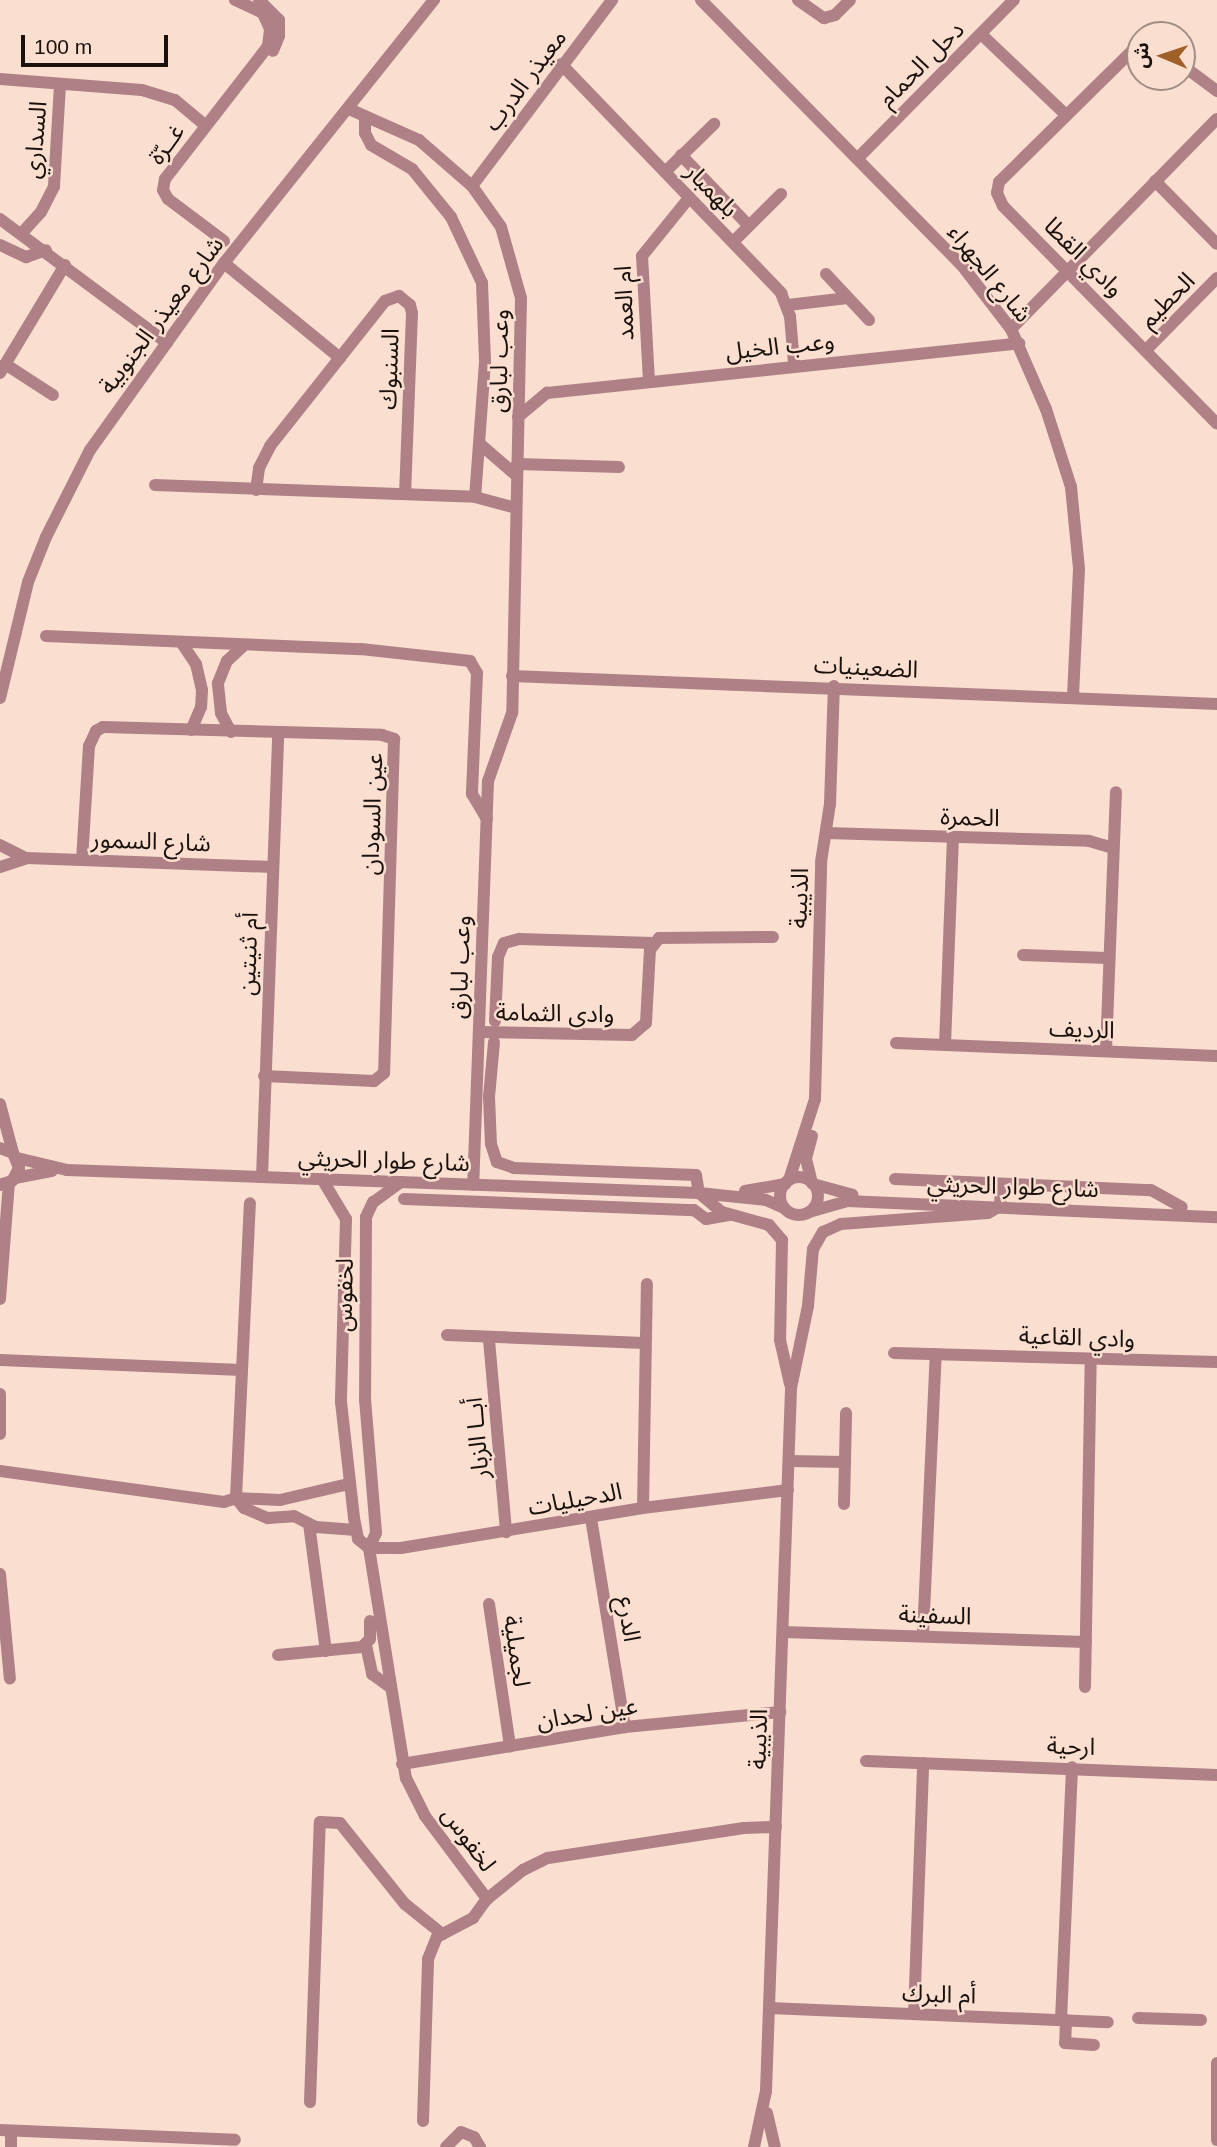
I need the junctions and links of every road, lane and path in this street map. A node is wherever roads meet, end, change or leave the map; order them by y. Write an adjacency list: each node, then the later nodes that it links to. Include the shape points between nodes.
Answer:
1 (235, 0): 11 (street, غــرّة, via 258,9 269,23 270,41)
2 (259, 0): 11 (street, غــرّة, via 273,10 280,31 270,55)
3 (434, 0): 17 (street, شارع معيذر الجنوبية)
4 (612, 0): 12 (street, معيذر الدرب)
5 (701, 0): 24 (street, شارع الجهراء)
6 (798, 0): 7 (street, via 824,18)
7 (850, 0)
8 (1014, 0): 9 (street, دحل الحمام)
9 (981, 34): 18 (street); 24 (street, دحل الحمام)
10 (1126, 56): 18 (street, وادي القطا)
11 (260, 62): 22 (street, غــرّة)
12 (561, 64): 25 (street, بلهمبار); 27 (street, معيذر الدرب)
13 (1196, 75): 16 (street)
14 (0, 79): 15 (street)
15 (60, 84): 22 (street, via 160,94); 32 (street, السداري, via 54,187 41,212)
16 (1217, 91)
17 (349, 108): 19 (street, وعب لبارق); 38 (street, شارع معيذر الجنوبية)
18 (1065, 114): 40 (street, وادي القطا, via 999,182 997,193 1003,206)
19 (365, 116): 27 (street, وعب لبارق, via 419,139); 59 (street, via 369,142 412,169 433,191 460,232 479,274 486,314)
20 (1217, 119): 26 (street)
21 (714, 124): 23 (street)
22 (206, 126): 33 (street, غــرّة, via 165,179 163,190 168,199)
23 (681, 155): 25 (street); 31 (street)
24 (858, 158): 46 (street, شارع الجهراء, via 964,268)
25 (664, 172): 29 (street, بلهمبار)
26 (1155, 181): 35 (street); 40 (street)
27 (472, 186): 53 (street, وعب لبارق, via 501,227 517,274)
28 (782, 194): 31 (street)
29 (689, 198): 34 (street, بلهمبار); 54 (street, ام العمد, via 642,256)
30 (0, 219): 32 (street)
31 (749, 226): 34 (street)
32 (22, 233): 37 (street)
33 (224, 242)
34 (733, 242): 44 (street, بلهمبار)
35 (1217, 244)
36 (0, 245): 37 (street, via 26,257)
37 (46, 250): 39 (street)
38 (225, 263): 47 (street, شارع معيذر الجنوبية); 50 (street, السنبوك)
39 (65, 265): 47 (street); 52 (street)
40 (1068, 270): 46 (street); 49 (street, وادي القطا)
41 (825, 274): 43 (street)
42 (1217, 278): 49 (street, الحطيم)
43 (848, 298): 44 (street); 45 (street)
44 (788, 305): 51 (street)
45 (869, 320)
46 (1011, 329): 48 (street, شارع الجهراء)
47 (167, 343): 71 (street, شارع معيذر الجنوبية, via 117,409 66,493 28,582)
48 (1019, 343): 51 (street, وعب الخيل); 76 (street, شارع الجهراء, via 1061,447 1071,487 1079,569)
49 (1146, 350): 58 (street, وادي القطا)
50 (340, 358): 63 (street, السنبوك, via 265,453); 64 (street, السنبوك, via 385,301 406,299 412,313)
51 (794, 364): 54 (street, وعب الخيل)
52 (3, 369): 56 (street)
53 (520, 379): 55 (street); 57 (street, وعب لبارق)
54 (649, 381): 55 (street, وعب الخيل)
55 (547, 393): 57 (street)
56 (53, 395)
57 (519, 417): 61 (street, وعب لبارق)
58 (1217, 424)
59 (480, 444): 61 (street); 65 (street)
60 (619, 467): 61 (street)
61 (517, 470): 66 (street, وعب لبارق)
62 (155, 485): 63 (street)
63 (256, 490): 64 (street)
64 (405, 494): 65 (street)
65 (475, 497): 66 (street)
66 (516, 508): 70 (street, وعب لبارق)
67 (46, 636): 68 (street)
68 (181, 642): 69 (street); 73 (street, via 196,664)
69 (244, 645): 74 (street, via 223,668); 82 (street, via 361,649 470,661 477,673 472,794)
70 (512, 676): 72 (street, الضعينيات); 82 (street, وعب لبارق, via 489,774)
71 (2, 677): 75 (street, شارع معيذر الجنوبية)
72 (834, 686): 76 (street, الضعينيات); 83 (street, الذيبية)
73 (202, 690): 74 (street); 78 (street, via 201,707)
74 (218, 691): 79 (street, via 221,713)
75 (0, 698)
76 (1073, 698): 77 (street, الضعينيات)
77 (1217, 704)
78 (191, 730): 79 (street, عين السودان); 88 (street, عين السودان, via 96,731 89,746)
79 (232, 732): 80 (street, عين السودان)
80 (278, 733): 90 (street, أم ثنيتين); 102 (street, عين السودان, via 389,736 397,751 383,1073 374,1081)
81 (1116, 792): 86 (street)
82 (487, 818): 96 (street, وعب لبارق)
83 (826, 833): 84 (street, الحمرة); 104 (street, الذيبية)
84 (953, 838): 86 (street, الحمرة, via 1089,841); 99 (street)
85 (0, 845): 87 (street, شارع السمور)
86 (1113, 848): 94 (street)
87 (27, 858): 88 (street, شارع السمور); 89 (street, شارع السمور)
88 (82, 860): 90 (street, شارع السمور)
89 (0, 867)
90 (273, 867): 102 (street, أم ثنيتين)
91 (773, 937): 92 (street, via 676,934)
92 (654, 943): 95 (street, via 519,939 503,943 498,957); 96 (street, وادى الثمامة, via 646,1023 632,1035)
93 (1023, 955): 94 (street)
94 (1107, 958): 100 (street)
95 (495, 1021)
96 (479, 1032): 118 (street, وعب لبارق)
97 (494, 1042): 108 (street, via 489,1097 491,1144 497,1162 514,1168)
98 (896, 1043): 99 (street, الرديف)
99 (946, 1045): 100 (street, الرديف)
100 (1106, 1051): 101 (street, الرديف)
101 (1217, 1056)
102 (264, 1076): 110 (street, أم ثنيتين)
103 (0, 1104): 106 (street)
104 (813, 1111): 115 (street, الذيبية); 116 (street, الذيبية, via 806,1159)
105 (0, 1148): 106 (street, شارع طوار الحريثي)
106 (15, 1155): 107 (street, شارع طوار الحريثي); 113 (street)
107 (67, 1170): 110 (street, شارع طوار الحريثي); 113 (street, شارع طوار الحريثي)
108 (613, 1172): 109 (street); 119 (street)
109 (656, 1173): 120 (street); 121 (street, الذيبية, via 696,1175)
110 (262, 1177): 111 (street, شارع طوار الحريثي)
111 (322, 1179): 114 (street, شارع طوار الحريثي); 153 (street, لخفوس, via 346,1219 340,1361)
112 (895, 1180): 117 (street)
113 (8, 1182): 132 (street)
114 (401, 1182): 118 (street, شارع طوار الحريثي); 162 (street, لخفوس, via 373,1202 366,1217 365,1399 376,1533)
115 (787, 1182): 116 (street, via 804,1178); 121 (street, شارع طوار الحريثي, via 766,1190); 127 (street, via 780,1193)
116 (813, 1183): 124 (street, شارع طوار الحريثي, via 846,1195); 129 (street, via 817,1199)
117 (1001, 1184): 124 (street); 126 (street, via 1151,1190)
118 (473, 1185): 119 (street, شارع طوار الحريثي)
119 (613, 1190): 120 (street, شارع طوار الحريثي)
120 (657, 1191): 121 (street, شارع طوار الحريثي)
121 (699, 1193): 127 (street, شارع طوار الحريثي, via 766,1200); 130 (street, الذيبية)
122 (404, 1199): 130 (street, via 693,1210 706,1219)
123 (250, 1203): 145 (street)
124 (1000, 1203): 126 (street, شارع طوار الحريثي); 129 (street, شارع طوار الحريثي, via 847,1201); 131 (street, شارع طوار الحريثي); 139 (street, الذيبية, via 981,1215 868,1220 823,1232 813,1249 808,1306)
125 (1217, 1206): 126 (street, شارع طوار الحريثي)
126 (1182, 1207)
127 (785, 1208): 129 (street, via 799,1215)
128 (0, 1212): 132 (street)
129 (809, 1212)
130 (729, 1215): 138 (street, الذيبية, via 763,1221 782,1240)
131 (1217, 1217)
132 (2, 1233): 134 (street)
133 (647, 1284): 137 (street)
134 (0, 1299)
135 (447, 1335): 136 (street)
136 (489, 1340): 137 (street); 161 (street, أبــا الزبار)
137 (643, 1343): 157 (street)
138 (780, 1346): 139 (street); 146 (street, الذيبية)
139 (796, 1347): 146 (street, الذيبية)
140 (894, 1353): 141 (street, وادي القاعية)
141 (936, 1354): 142 (street, وادي القاعية); 167 (street)
142 (1091, 1359): 144 (street, وادي القاعية); 169 (street)
143 (0, 1360): 145 (street)
144 (1217, 1362)
145 (241, 1370): 155 (street)
146 (791, 1388): 150 (street, الذيبية)
147 (0, 1394): 149 (street)
148 (846, 1413): 151 (street)
149 (0, 1434)
150 (789, 1461): 151 (street); 154 (street, الذيبية)
151 (845, 1462): 156 (street)
152 (0, 1471): 155 (street, via 224,1502)
153 (349, 1484): 155 (street, via 280,1500); 160 (street, لخفوس)
154 (788, 1490): 157 (street, الدحيليات); 166 (street, الذيبية)
155 (236, 1499): 159 (street, via 258,1516 294,1516)
156 (844, 1504)
157 (643, 1508): 158 (street, الدحيليات)
158 (591, 1518): 161 (street, الدحيليات); 176 (street, الدرع)
159 (309, 1524): 160 (street); 170 (street)
160 (356, 1530): 162 (street, لخفوس, via 358,1539)
161 (506, 1532): 162 (street, الدحيليات)
162 (369, 1548): 168 (street, لخفوس)
163 (0, 1574): 172 (street, via 7,1607)
164 (489, 1604): 177 (street, لجميلية)
165 (370, 1621): 168 (street)
166 (783, 1632): 167 (street, السفينة); 175 (street, الذيبية)
167 (923, 1635): 169 (street, السفينة)
168 (373, 1640): 170 (street); 173 (street, لخفوس); 173 (street, via 372,1674)
169 (1086, 1642): 174 (street)
170 (326, 1651): 171 (street)
171 (278, 1655)
172 (10, 1679)
173 (390, 1686): 180 (street, لخفوس)
174 (1085, 1687)
175 (780, 1712): 176 (street, عين لحدان); 183 (street, الذيبية)
176 (625, 1727): 177 (street, عين لحدان)
177 (510, 1746): 180 (street, عين لحدان)
178 (866, 1761): 179 (street, ارحية)
179 (923, 1763): 181 (street, ارحية); 187 (street)
180 (402, 1764): 184 (street, لخفوس, via 418,1804)
181 (1072, 1767): 182 (street, ارحية); 189 (street)
182 (1217, 1775)
183 (776, 1827): 184 (street, لخفوس, via 548,1858 523,1870); 186 (street, الذيبية)
184 (487, 1899): 185 (street, via 473,1918)
185 (442, 1934): 195 (street, via 405,1904 340,1823 320,1822); 196 (street, via 429,1953)
186 (769, 2008): 187 (street, أم البرك); 194 (street, الذيبية)
187 (914, 2014): 189 (street, أم البرك)
188 (1138, 2018): 190 (street)
189 (1063, 2020): 191 (street, أم البرك); 192 (street, via 1065,2043)
190 (1201, 2020)
191 (1108, 2022)
192 (1094, 2045)
193 (1217, 2063): 197 (street)
194 (766, 2091): 204 (street, الذيبية); 205 (street, الذيبية)
195 (310, 2102)
196 (423, 2121)
197 (1214, 2126): 200 (street); 206 (street)
198 (6, 2131): 199 (street); 203 (street)
199 (234, 2140)
200 (1217, 2140)
201 (482, 2145): 202 (street, via 461,2132)
202 (444, 2146)
203 (11, 2147)
204 (756, 2147): 205 (street)
205 (773, 2147)
206 (1208, 2147)

